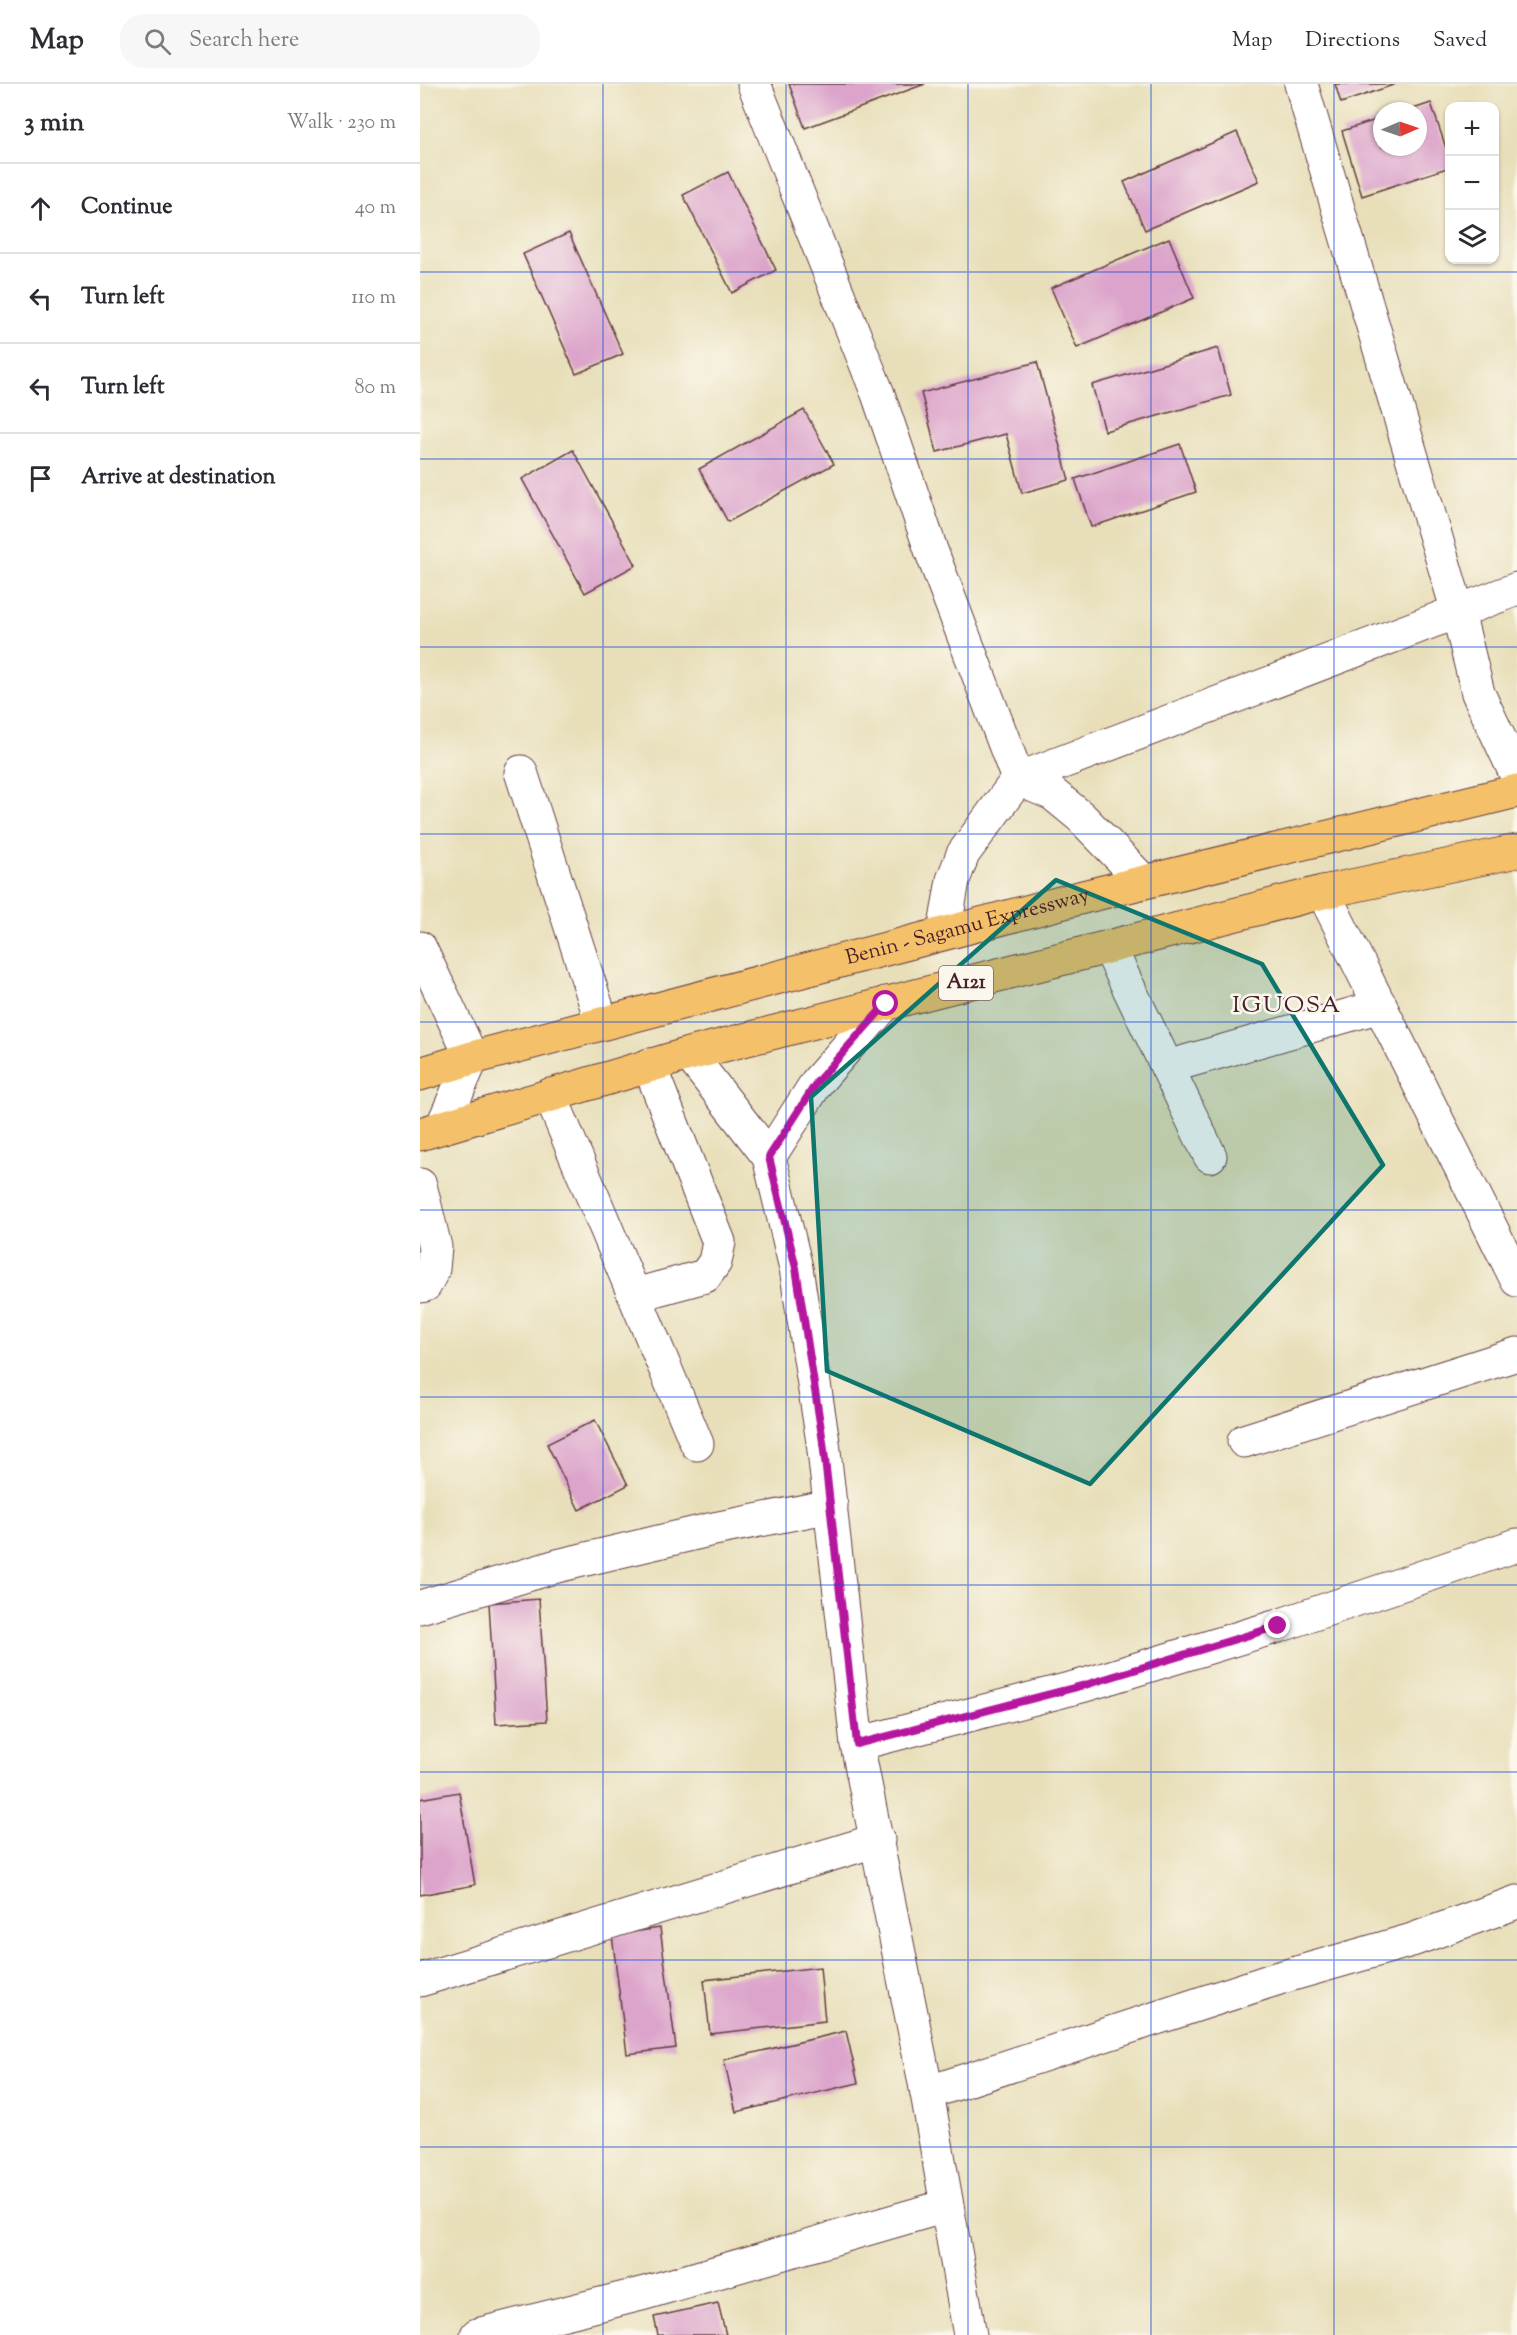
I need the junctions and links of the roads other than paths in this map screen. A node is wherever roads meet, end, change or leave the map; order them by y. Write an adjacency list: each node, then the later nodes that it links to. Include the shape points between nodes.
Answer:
1 (754, 84): 7 (street, via 878,394 931,550)
2 (1301, 84): 4 (street)
3 (1517, 589): 4 (street)
4 (1458, 612): 6 (street, via 1478,693); 7 (street)
5 (521, 772): 17 (street)
6 (1517, 776)
7 (1018, 779): 10 (street, via 1053,794); 12 (street, via 963,854 953,880)
8 (1517, 791): 10 (highway, Benin - Sagamu Expressway / A121)
9 (1517, 851): 11 (highway, A121)
10 (1144, 882): 12 (highway, Benin - Sagamu Expressway / A121)
11 (1323, 892): 13 (highway, A121); 16 (street)
12 (944, 933): 17 (highway, Benin - Sagamu Expressway / A121)
13 (1109, 947): 15 (highway, A121); 21 (street)
14 (420, 948): 19 (street)
15 (886, 1004): 18 (highway, A121); 26 (street, via 817,1082)
16 (1381, 1006): 21 (street); 28 (street)
17 (602, 1023): 19 (highway, Benin - Sagamu Expressway / A121)
18 (689, 1054): 20 (highway, A121); 26 (street)
19 (472, 1058): 22 (highway, Benin - Sagamu Expressway / A121); 24 (street)
20 (649, 1065): 23 (highway, A121); 30 (street, via 719,1242 715,1262 705,1276)
21 (1167, 1067): 25 (street)
22 (420, 1074)
23 (550, 1095): 24 (highway, A121); 30 (street)
24 (431, 1131)
25 (1210, 1156)
26 (769, 1157): 34 (street, via 796,1268)
27 (420, 1185): 29 (street, via 435,1247 433,1269)
28 (1517, 1280)
29 (420, 1286)
30 (635, 1295): 33 (street)
31 (1517, 1354): 32 (street)
32 (1244, 1441)
33 (697, 1444)
34 (831, 1506): 36 (street, via 568,1563); 37 (street)
35 (1517, 1545): 37 (street, via 1278,1626 1085,1685)
36 (420, 1607)
37 (857, 1744): 38 (street)
38 (878, 1840): 40 (street); 41 (street)
39 (1517, 1902): 41 (street, via 1412,1940 1279,1978)
40 (420, 1980)
41 (927, 2093): 42 (street)
42 (946, 2206): 43 (street, via 645,2293); 44 (street)
43 (477, 2335)
44 (970, 2335)

